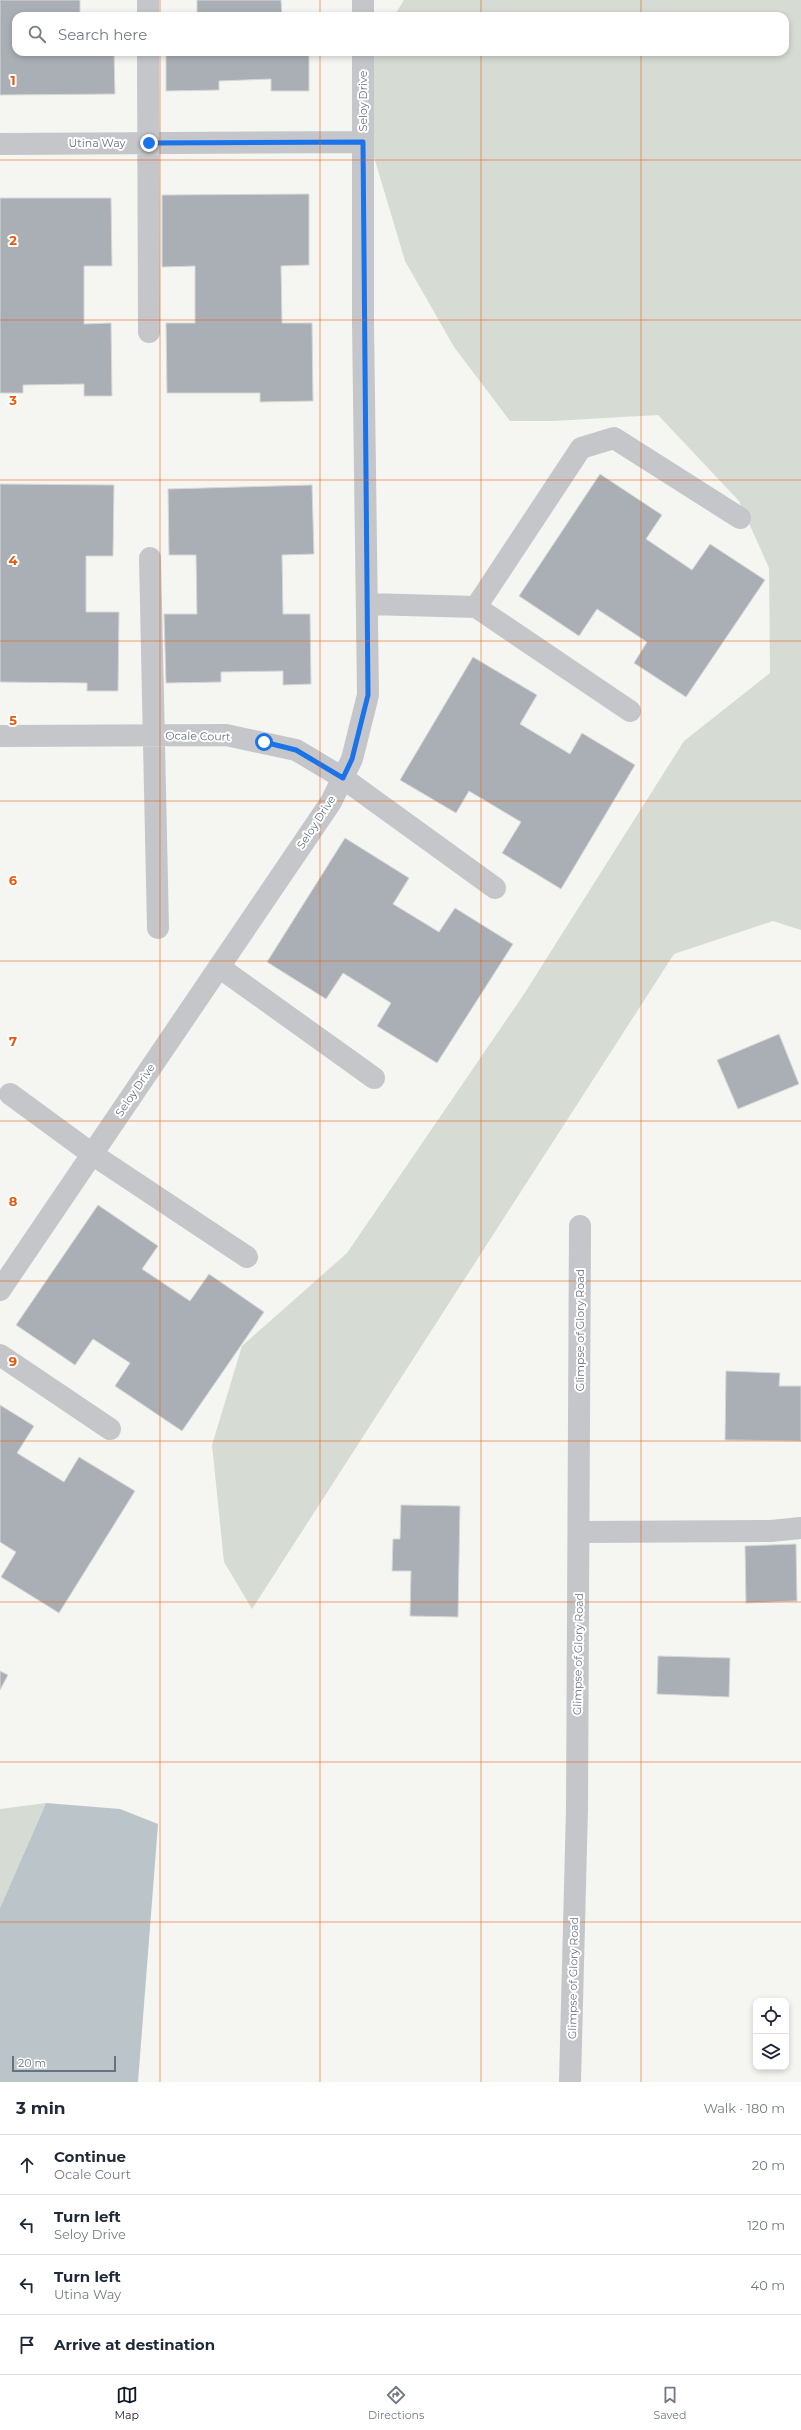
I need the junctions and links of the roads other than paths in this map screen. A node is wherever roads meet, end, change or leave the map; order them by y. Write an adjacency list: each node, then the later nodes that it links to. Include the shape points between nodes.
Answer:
1 (148, 0): 3 (street)
2 (363, 0): 4 (street)
3 (148, 12)
4 (363, 12)
5 (148, 56): 8 (street)
6 (363, 56): 7 (street, Seloy Drive)
7 (363, 142): 8 (street, Utina Way); 13 (street, Seloy Drive)
8 (149, 143): 9 (street, Utina Way); 10 (street)
9 (0, 144)
10 (149, 332)
11 (740, 518): 14 (street, via 614,438 581,448)
12 (150, 558): 17 (street)
13 (368, 604): 14 (street); 18 (street, Seloy Drive, via 368,695 352,759)
14 (476, 607): 15 (street)
15 (630, 711)
16 (0, 736): 17 (street, Ocale Court)
17 (153, 736): 18 (street, Ocale Court, via 226,735 264,742 296,750); 20 (street)
18 (343, 778): 19 (street, Ocale Court); 21 (street, Seloy Drive, via 330,802)
19 (495, 888)
20 (158, 928)
21 (219, 967): 22 (street); 24 (street, Seloy Drive)
22 (374, 1078)
23 (10, 1094): 24 (street)
24 (92, 1154): 26 (street); 27 (street, Seloy Drive)
25 (580, 1226): 31 (street, Glimpse of Glory Road)
26 (247, 1257)
27 (0, 1290)
28 (0, 1355): 29 (street)
29 (110, 1429)
30 (801, 1528): 31 (street)
31 (580, 1532): 32 (street, Glimpse of Glory Road, via 577,1808)
32 (570, 2082)

